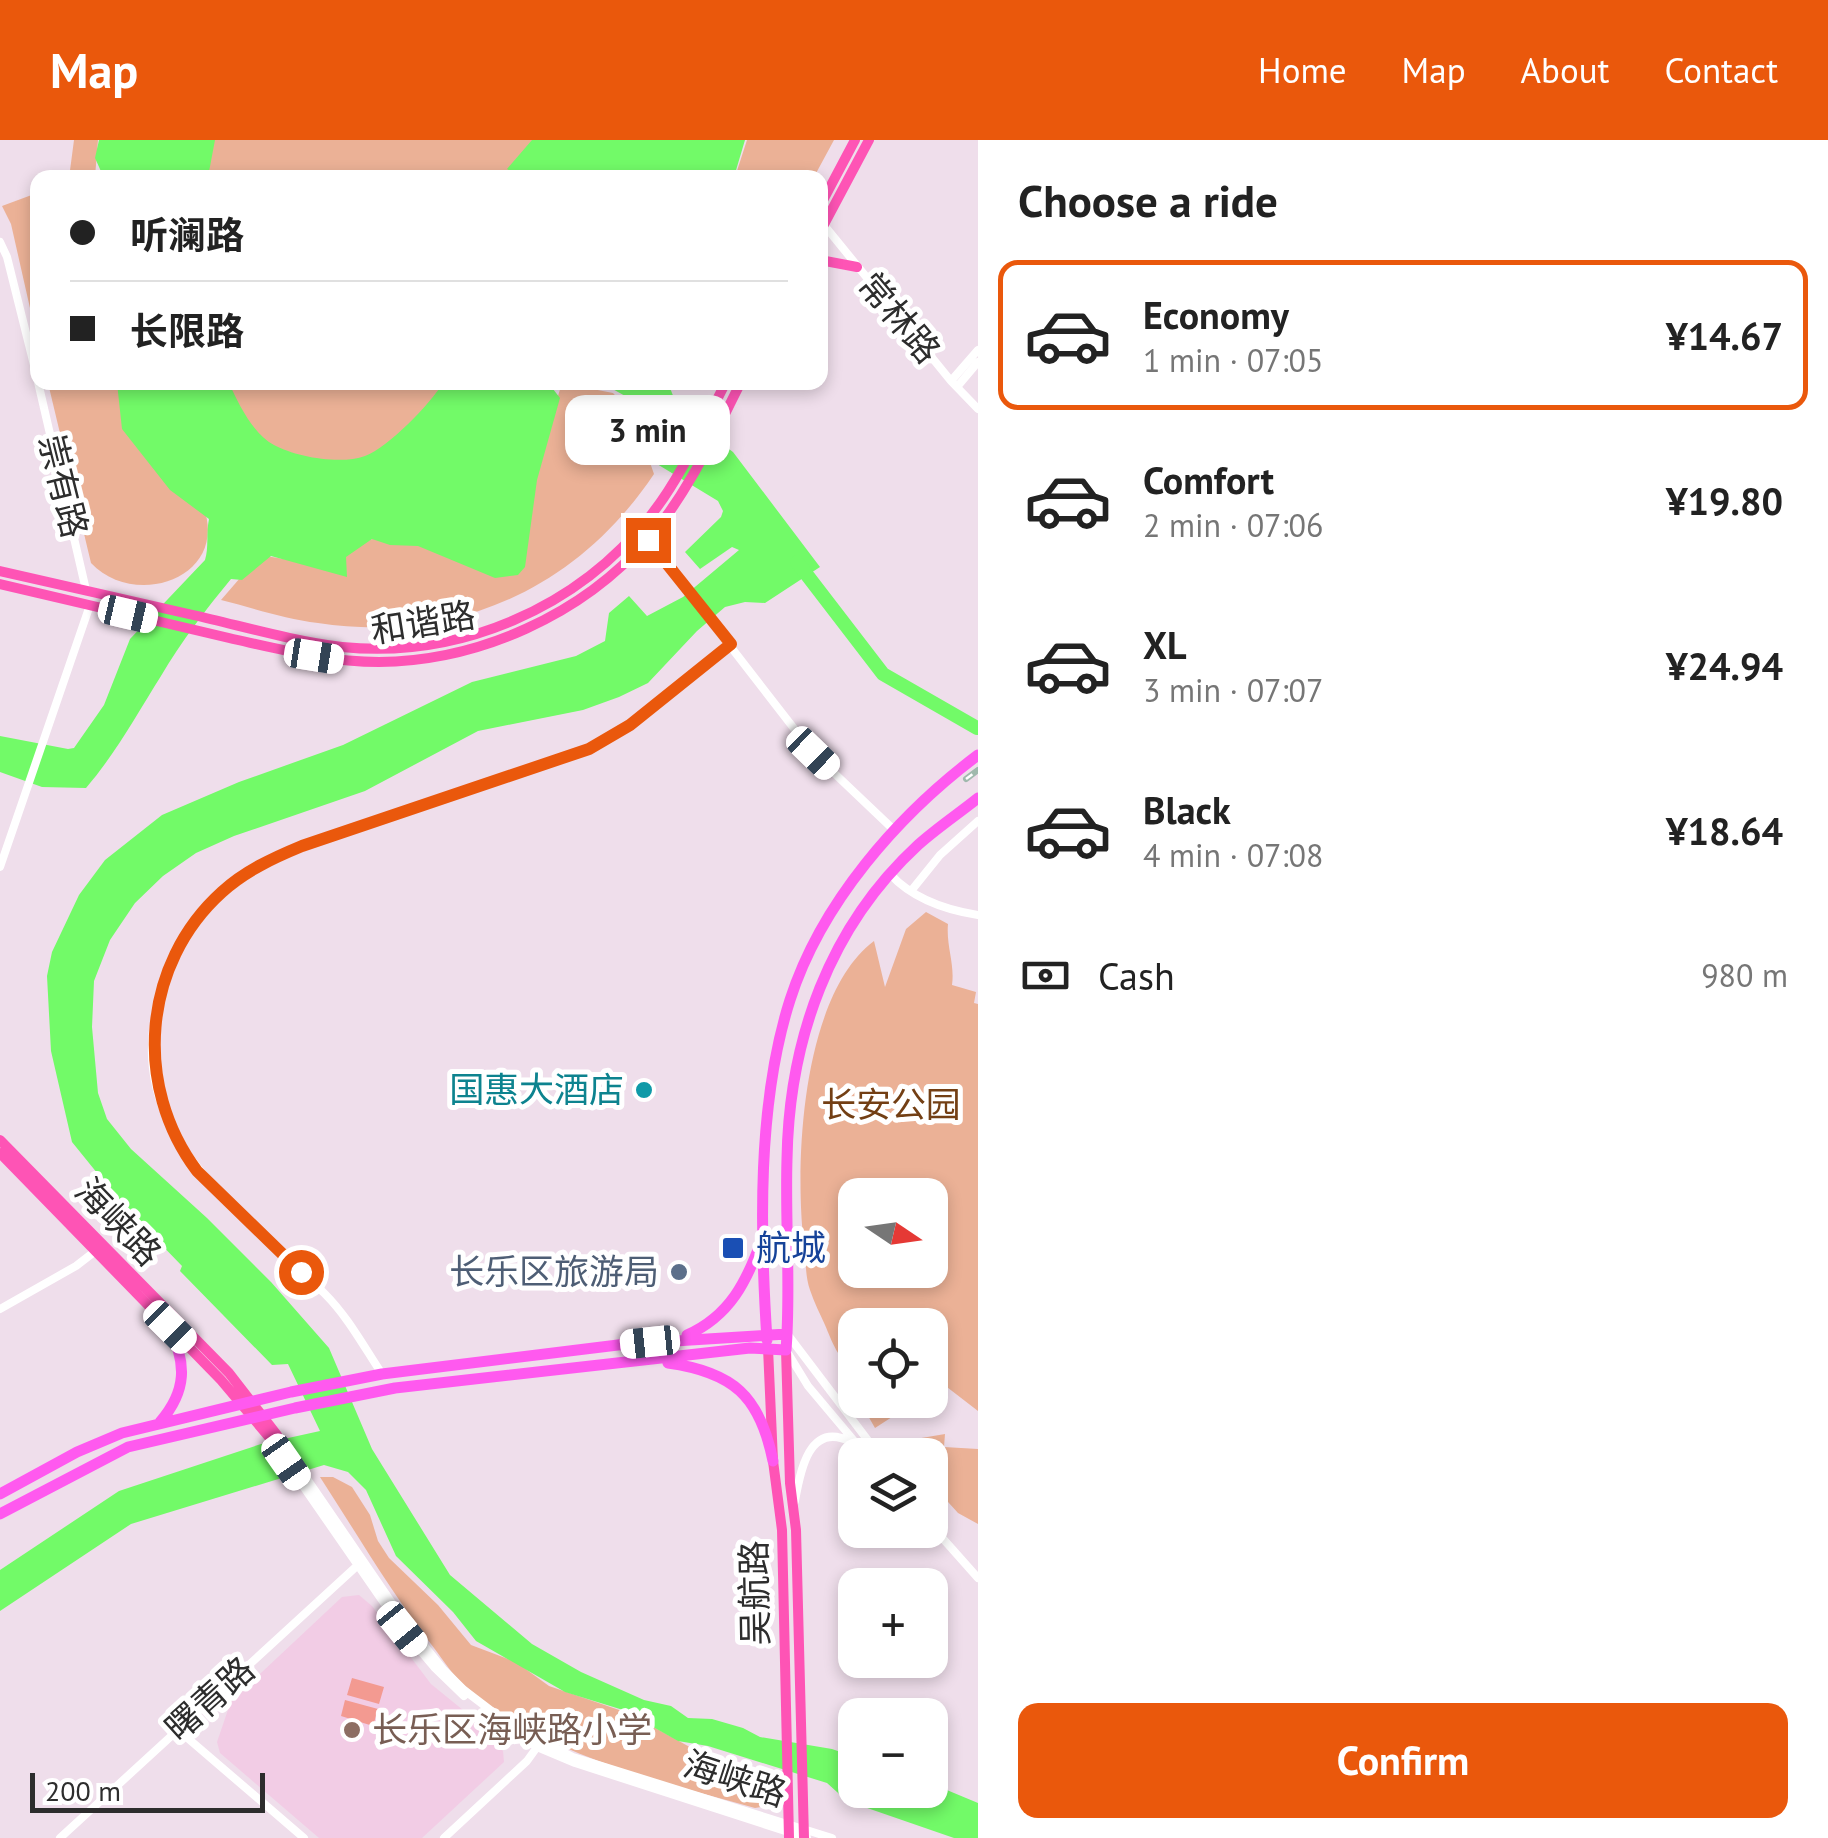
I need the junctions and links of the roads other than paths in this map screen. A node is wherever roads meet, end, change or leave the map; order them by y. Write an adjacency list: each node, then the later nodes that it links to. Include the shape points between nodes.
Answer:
1 (855, 140): 3 (main road)
2 (869, 140): 4 (main road)
3 (828, 191)
4 (828, 217)
5 (828, 235): 8 (street, 常林路)
6 (0, 242): 9 (street, 崇有路)
7 (828, 262): 8 (main road)
8 (857, 268): 12 (street, 常林路)
9 (30, 348)
10 (978, 350): 12 (street)
11 (978, 362): 12 (street)
12 (954, 384): 16 (street, 常林路)
13 (40, 390): 21 (street, 崇有路)
14 (722, 390): 17 (main road, 和谐路)
15 (737, 390): 17 (main road, 和谐路)
16 (978, 409)
17 (677, 487): 18 (main road, 和谐路); 21 (main road, 和谐路, via 580,583 539,609 472,636 420,646 342,647)
18 (648, 540): 22 (main road, 和谐路, via 580,600 507,636 413,660 342,660); 23 (street)
19 (0, 571): 21 (main road, 和谐路)
20 (0, 584): 22 (main road, 和谐路)
21 (86, 590)
22 (92, 606): 28 (street)
23 (731, 644): 27 (street, via 813,753); 46 (street, via 630,725 589,749 262,864 212,902 178,952 160,1000 153,1047 162,1103 182,1152 332,1301)
24 (978, 756): 27 (highway)
25 (978, 798): 29 (highway)
26 (978, 821): 30 (street)
27 (894, 830): 34 (highway, via 822,932 790,999 766,1117)
28 (0, 867)
29 (890, 874): 30 (street); 36 (highway, via 831,958 804,1033 787,1156)
30 (911, 892): 31 (street)
31 (978, 916)
32 (0, 1140): 35 (main road, 海峡路)
33 (0, 1153): 35 (main road, 海峡路)
34 (765, 1230): 37 (highway); 42 (highway, via 736,1298 706,1325)
35 (98, 1249): 38 (street); 39 (main road, 海峡路); 47 (main road, 海峡路, via 229,1373)
36 (787, 1278): 37 (highway, via 777,1286); 41 (highway)
37 (765, 1280): 40 (highway)
38 (0, 1309)
39 (170, 1327): 47 (main road, 海峡路); 49 (highway, via 184,1373)
40 (767, 1334): 41 (highway); 42 (highway); 43 (highway)
41 (787, 1334): 44 (highway); 55 (street)
42 (673, 1340): 46 (highway)
43 (768, 1348): 44 (highway); 45 (highway); 51 (main road, 吴航路)
44 (786, 1350): 50 (main road, 吴航路); 54 (street)
45 (649, 1360): 48 (highway, via 396,1388); 56 (highway, via 705,1369 729,1381 762,1419)
46 (382, 1374): 47 (highway)
47 (246, 1402): 48 (main road, 海峡路); 49 (highway)
48 (258, 1416): 52 (main road, 海峡路); 59 (highway, via 128,1447)
49 (160, 1422): 57 (highway, via 92,1446)
50 (787, 1422): 51 (main road, via 781,1414); 58 (main road, 吴航路)
51 (770, 1423): 56 (main road, 吴航路)
52 (273, 1436): 61 (street, 海峡路)
53 (842, 1438): 58 (street, via 827,1437 806,1456)
54 (851, 1438)
55 (866, 1438)
56 (773, 1461): 65 (main road, 吴航路, via 782,1530)
57 (0, 1494)
58 (794, 1511): 66 (main road, 吴航路)
59 (0, 1514)
60 (948, 1544): 62 (street)
61 (360, 1563): 63 (street, 曙青路); 64 (street, 海峡路, via 464,1690)
62 (978, 1578)
63 (177, 1728): 67 (street, 曙青路); 68 (street)
64 (539, 1745): 65 (street, 海峡路); 69 (street)
65 (789, 1832): 66 (street, 海峡路)
66 (805, 1836): 70 (street, 海峡路)
67 (60, 1838)
68 (304, 1838)
69 (444, 1838)
70 (832, 1838)

